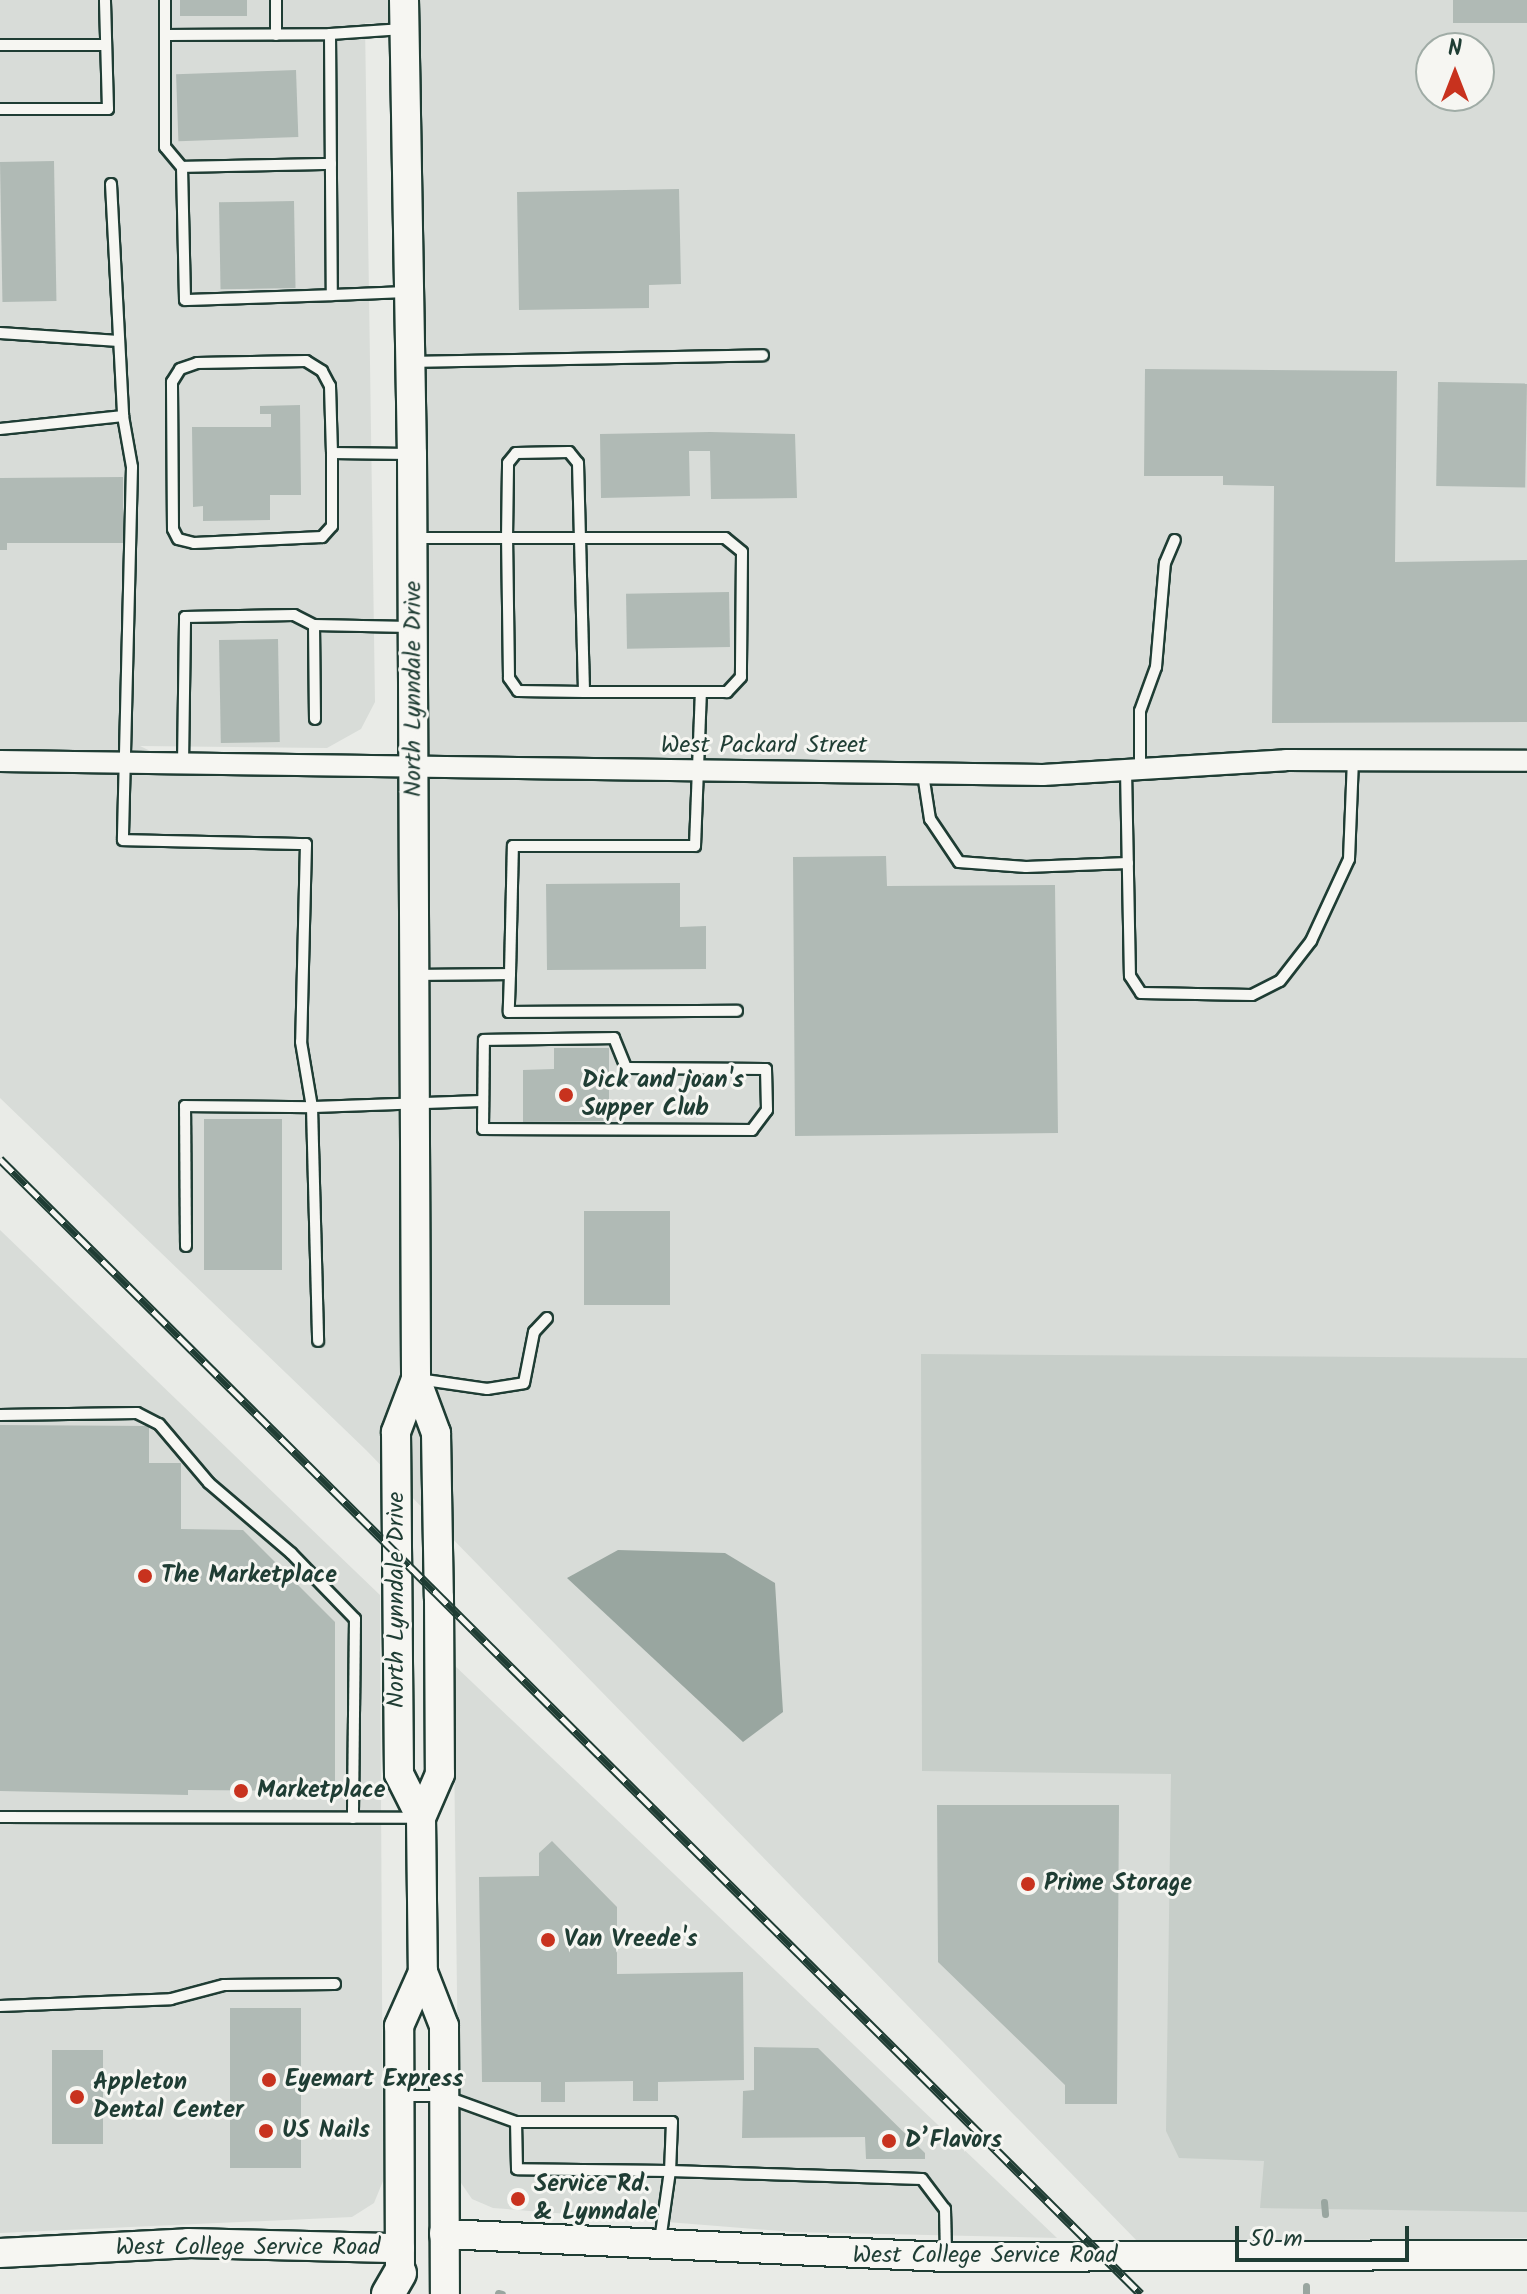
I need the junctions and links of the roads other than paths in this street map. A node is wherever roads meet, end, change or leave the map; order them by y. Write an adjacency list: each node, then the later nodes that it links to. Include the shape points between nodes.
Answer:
1 (105, 0): 10 (lane)
2 (165, 0): 7 (lane)
3 (276, 0): 8 (lane)
4 (404, 0): 5 (main road, North Lynndale Drive)
5 (404, 29): 6 (lane); 15 (main road, North Lynndale Drive)
6 (330, 34): 8 (lane); 12 (lane)
7 (165, 35): 8 (lane); 13 (lane, via 165,147)
8 (276, 35)
9 (0, 45): 10 (lane)
10 (106, 45): 11 (lane, via 108,109)
11 (0, 109)
12 (331, 164): 13 (lane); 16 (lane)
13 (182, 167): 16 (lane, via 185,300)
14 (111, 184): 18 (lane)
15 (409, 292): 16 (lane); 20 (main road, North Lynndale Drive)
16 (332, 295)
17 (0, 333): 18 (lane)
18 (119, 341): 21 (lane)
19 (763, 355): 20 (lane)
20 (411, 362): 24 (main road, North Lynndale Drive)
21 (123, 416): 22 (lane); 37 (lane, via 132,467)
22 (0, 429)
23 (332, 453): 23 (lane, via 330,386 322,371 306,361 197,363 180,369 172,382 173,529 178,539 322,537 332,526); 24 (lane)
24 (412, 454): 25 (main road, North Lynndale Drive)
25 (413, 538): 26 (lane); 30 (main road, North Lynndale Drive)
26 (507, 538): 27 (lane); 27 (lane, via 508,463 516,453 569,452 578,463); 31 (lane, via 509,678 518,691)
27 (580, 538): 31 (lane); 32 (lane, via 725,538 742,552 741,677 727,692)
28 (1175, 540): 40 (lane, via 1165,563 1156,667 1140,711)
29 (314, 625): 30 (lane); 33 (lane); 38 (lane, via 294,615 185,617)
30 (414, 627): 39 (main road, North Lynndale Drive)
31 (584, 692): 32 (lane)
32 (701, 692): 41 (lane)
33 (315, 719)
34 (1353, 759): 36 (street, West Packard Street); 40 (street, West Packard Street); 43 (lane, via 1349,859 1311,941 1280,981 1252,995 1141,993 1130,976)
35 (0, 761): 37 (street, West Packard Street)
36 (1527, 761)
37 (128, 765): 38 (street, West Packard Street); 49 (lane, via 123,840 306,844 301,1042)
38 (183, 767): 39 (street, West Packard Street)
39 (415, 770): 41 (street, West Packard Street); 45 (main road, North Lynndale Drive)
40 (1133, 770): 42 (street, West Packard Street); 43 (lane)
41 (699, 771): 42 (street, West Packard Street); 44 (lane, via 695,846 513,846)
42 (923, 774): 43 (lane, via 930,819 959,862 1026,867)
43 (1128, 863)
44 (510, 974): 45 (lane); 46 (lane, via 509,1012)
45 (416, 975): 47 (main road, North Lynndale Drive)
46 (737, 1011)
47 (416, 1100): 48 (lane); 49 (lane); 53 (main road, North Lynndale Drive)
48 (483, 1101): 48 (lane, via 483,1129 752,1130 767,1110 766,1069 626,1068 614,1038 484,1040)
49 (312, 1107): 50 (lane, via 185,1106); 52 (lane)
50 (186, 1246)
51 (547, 1318): 53 (lane, via 534,1332 524,1383 487,1389)
52 (318, 1341)
53 (416, 1379): 57 (main road, North Lynndale Drive, via 436,1433 439,1612 440,1774); 57 (main road, North Lynndale Drive, via 396,1432 396,1570 399,1774)
54 (0, 1415): 56 (lane, via 137,1413 159,1424 209,1483 291,1553 355,1619)
55 (0, 1817): 56 (lane)
56 (353, 1818): 57 (lane)
57 (421, 1818): 58 (main road, North Lynndale Drive)
58 (423, 1972): 61 (main road, North Lynndale Drive, via 399,2026); 62 (main road, North Lynndale Drive, via 444,2026)
59 (335, 1984): 60 (lane, via 224,1985 171,1999)
60 (0, 2006)
61 (398, 2096): 62 (lane); 70 (main road, North Lynndale Drive)
62 (444, 2096): 63 (lane); 65 (main road, North Lynndale Drive)
63 (516, 2122): 64 (lane, via 517,2169); 64 (lane, via 672,2122)
64 (670, 2171): 66 (lane); 69 (lane, via 922,2179 945,2209)
65 (444, 2234): 66 (main road, West College Service Road); 71 (main road, North Lynndale Drive)
66 (660, 2243): 69 (main road, West College Service Road)
67 (0, 2253): 70 (main road, West College Service Road, via 188,2243)
68 (1527, 2255): 69 (main road, West College Service Road)
69 (946, 2257)
70 (397, 2277)
71 (445, 2294)

